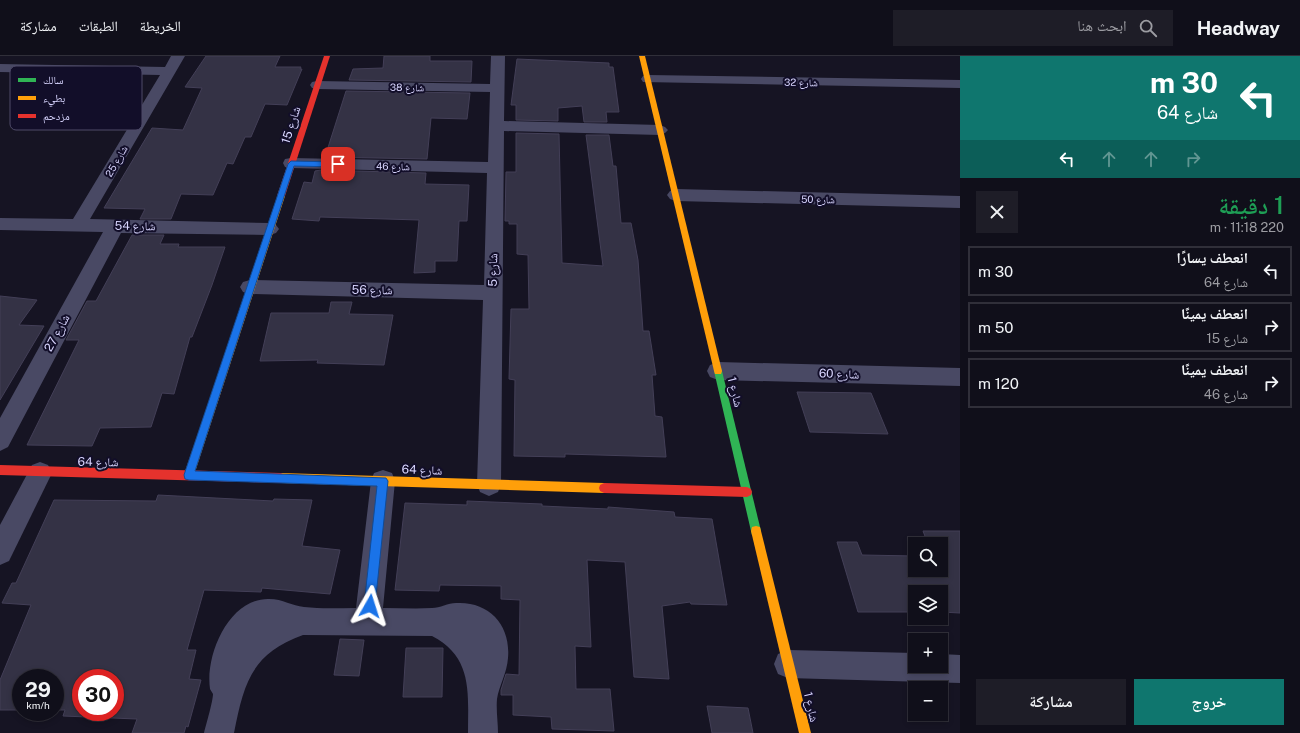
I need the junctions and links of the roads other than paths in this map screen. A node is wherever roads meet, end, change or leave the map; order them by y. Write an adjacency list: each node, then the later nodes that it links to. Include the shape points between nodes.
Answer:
1 (178, 56): 8 (street, شارع 25)
2 (327, 56): 10 (street, شارع 15)
3 (498, 56): 12 (street, شارع 5)
4 (642, 56): 9 (street, شارع 1)
5 (0, 68): 6 (street)
6 (10, 68)
7 (142, 71): 8 (street)
8 (168, 71): 13 (street, شارع 25)
9 (648, 79): 11 (street, شارع 32); 16 (street, شارع 1)
10 (317, 85): 12 (street, شارع 38); 17 (street, شارع 15)
11 (958, 85)
12 (497, 88): 14 (street, شارع 5)
13 (142, 115)
14 (496, 126): 16 (street); 18 (street, شارع 5)
15 (134, 130): 22 (street, شارع 25)
16 (660, 130): 19 (street, شارع 1)
17 (291, 164): 18 (street, شارع 46); 24 (street, شارع 15)
18 (496, 168): 26 (street, شارع 5)
19 (676, 195): 20 (street, شارع 50); 27 (street, شارع 1)
20 (960, 202)
21 (0, 224): 22 (street, شارع 54)
22 (78, 225): 23 (street, شارع 54)
23 (115, 226): 24 (street, شارع 54); 29 (street, شارع 27)
24 (270, 229): 25 (street, شارع 15)
25 (250, 287): 26 (street, شارع 56); 32 (street, شارع 15)
26 (493, 293): 34 (street, شارع 5)
27 (718, 371): 28 (street, شارع 60); 35 (street, شارع 1)
28 (960, 378)
29 (0, 440)
30 (0, 470): 31 (street, شارع 64)
31 (40, 473): 32 (street, شارع 64); 36 (street)
32 (189, 475): 33 (street, شارع 64)
33 (383, 481): 34 (street, شارع 64); 37 (street)
34 (489, 484): 35 (street, شارع 64)
35 (747, 492): 38 (street, شارع 1)
36 (0, 552)
37 (368, 622): 40 (street, via 303,621 275,631 255,645 240,666 226,699); 41 (street, via 434,622 456,634 473,654 479,667 483,697)
38 (788, 664): 39 (street); 42 (street, شارع 1)
39 (960, 669)
40 (219, 733)
41 (483, 733)
42 (805, 733)

